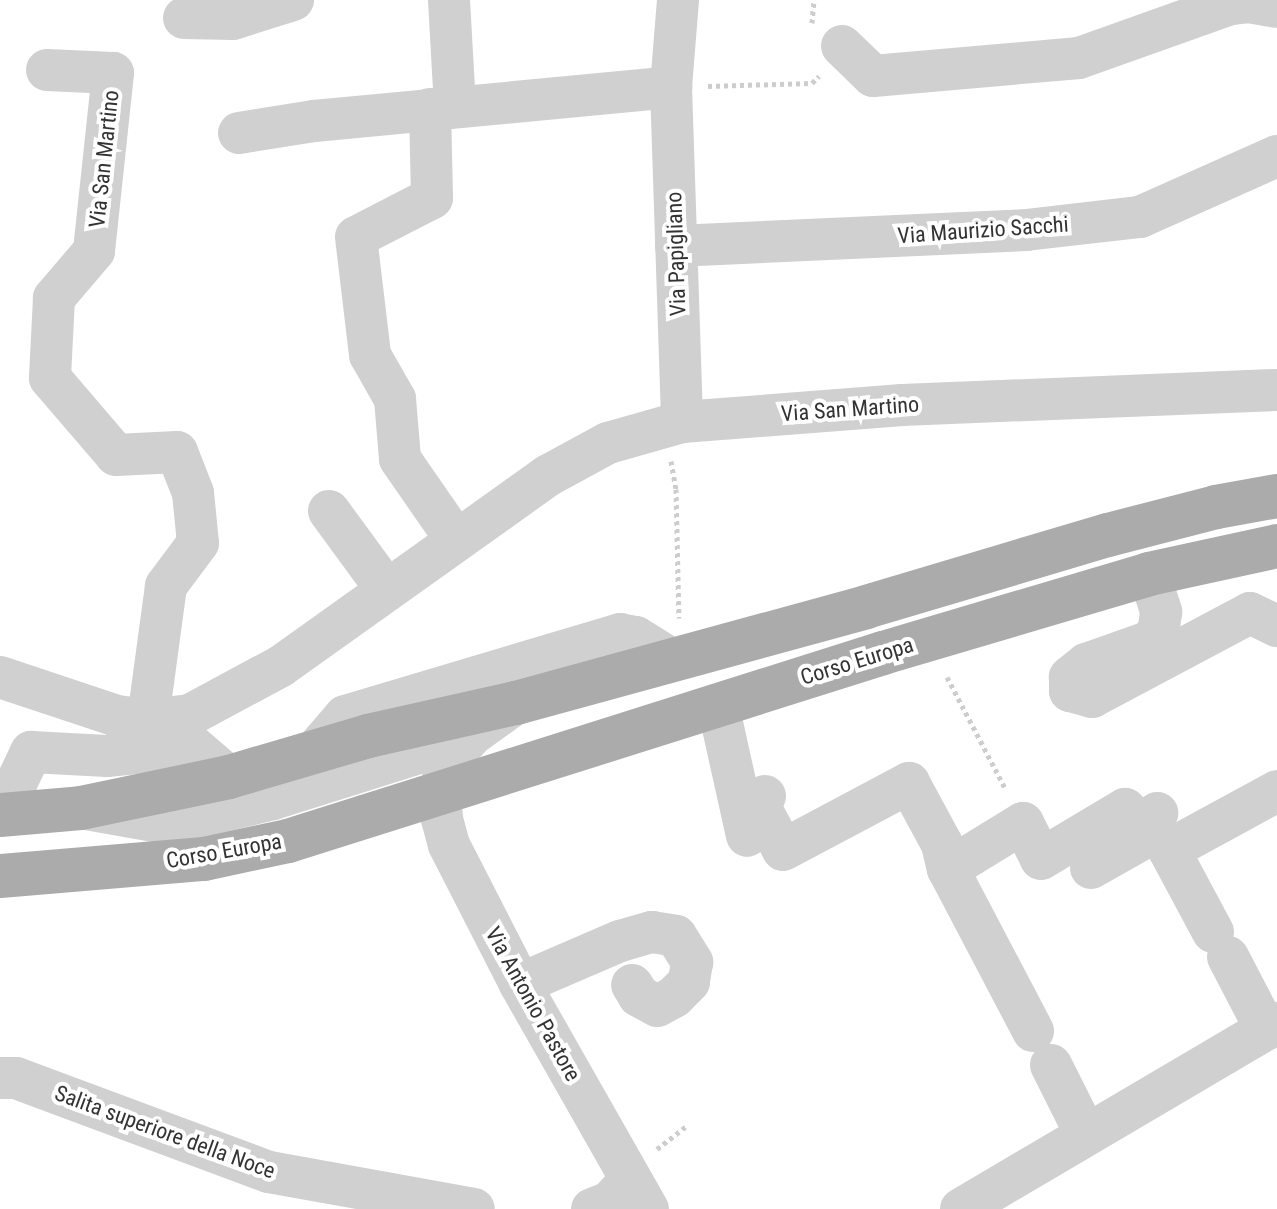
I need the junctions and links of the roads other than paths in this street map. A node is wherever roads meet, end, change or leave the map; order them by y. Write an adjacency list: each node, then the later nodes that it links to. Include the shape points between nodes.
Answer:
1 (293, 0): 5 (street, via 233,19)
2 (449, 0): 9 (street)
3 (678, 0): 8 (street, Via Papigliano)
4 (1277, 7): 6 (street, via 1231,4 1079,58 873,76)
5 (184, 18)
6 (825, 48)
7 (47, 70): 26 (street, Via San Martino, via 113,73 94,251 54,298 50,378 116,455 177,452 193,493 198,543 166,586)
8 (671, 87): 9 (street); 12 (street, Via Papigliano)
9 (443, 108): 10 (street); 17 (street, via 432,198 356,237 370,355 395,399 400,459)
10 (239, 133)
11 (1277, 156): 12 (street, Via Maurizio Sacchi, via 1140,217 1026,230)
12 (676, 246): 14 (street, Via Papigliano)
13 (1277, 390): 14 (street, Via San Martino, via 902,405)
14 (676, 441): 17 (street, Via San Martino, via 608,443 549,475)
15 (1277, 496): 22 (main road, via 1108,535 964,580)
16 (329, 511): 20 (street)
17 (456, 540): 20 (street, Via San Martino)
18 (1277, 546): 19 (main road, Corso Europa)
19 (1149, 574): 21 (street, via 1161,612 1151,641 1086,664 1070,677 1070,691 1092,697 1250,613); 25 (main road, Corso Europa)
20 (386, 589): 26 (street, Via San Martino, via 281,666 224,700 190,715)
21 (1277, 626)
22 (676, 644): 24 (main road); 27 (street, via 620,634 345,716)
23 (0, 677): 26 (street, Via San Martino, via 87,708)
24 (516, 703): 27 (main road); 29 (street, via 473,734 449,760); 32 (street, via 419,753 214,814 170,824)
25 (718, 705): 29 (main road, Corso Europa); 35 (street, via 745,833 758,865 770,876)
26 (148, 720)
27 (315, 751): 28 (main road)
28 (229, 777): 32 (main road); 33 (street, via 194,747 107,756 31,752)
29 (440, 790): 38 (main road, Corso Europa, via 288,841 204,859); 39 (street, Via Antonio Pastore, via 449,845)
30 (1277, 791): 34 (street)
31 (765, 796): 37 (street, via 757,801 783,850 909,783 942,844)
32 (81, 808): 33 (main road)
33 (1, 815)
34 (1153, 820): 36 (street, via 1146,837); 37 (street, via 1135,828 1125,809 1041,859 1023,823); 41 (street)
35 (834, 840)
36 (1091, 868)
37 (948, 869): 43 (street)
38 (0, 876)
39 (520, 984): 40 (street, via 620,941 652,932 676,936 692,962 689,982 657,1006); 45 (street, Via Antonio Pastore)
40 (632, 985)
41 (1271, 1026): 43 (street)
42 (0, 1078): 46 (street, Salita superiore della Noce, via 16,1078 269,1172)
43 (1086, 1135): 44 (street)
44 (1046, 1159): 48 (street); 49 (street, via 1040,1189)
45 (641, 1201): 47 (street, via 610,1202)
46 (474, 1209)
47 (592, 1209)
48 (961, 1209)
49 (1005, 1209)

